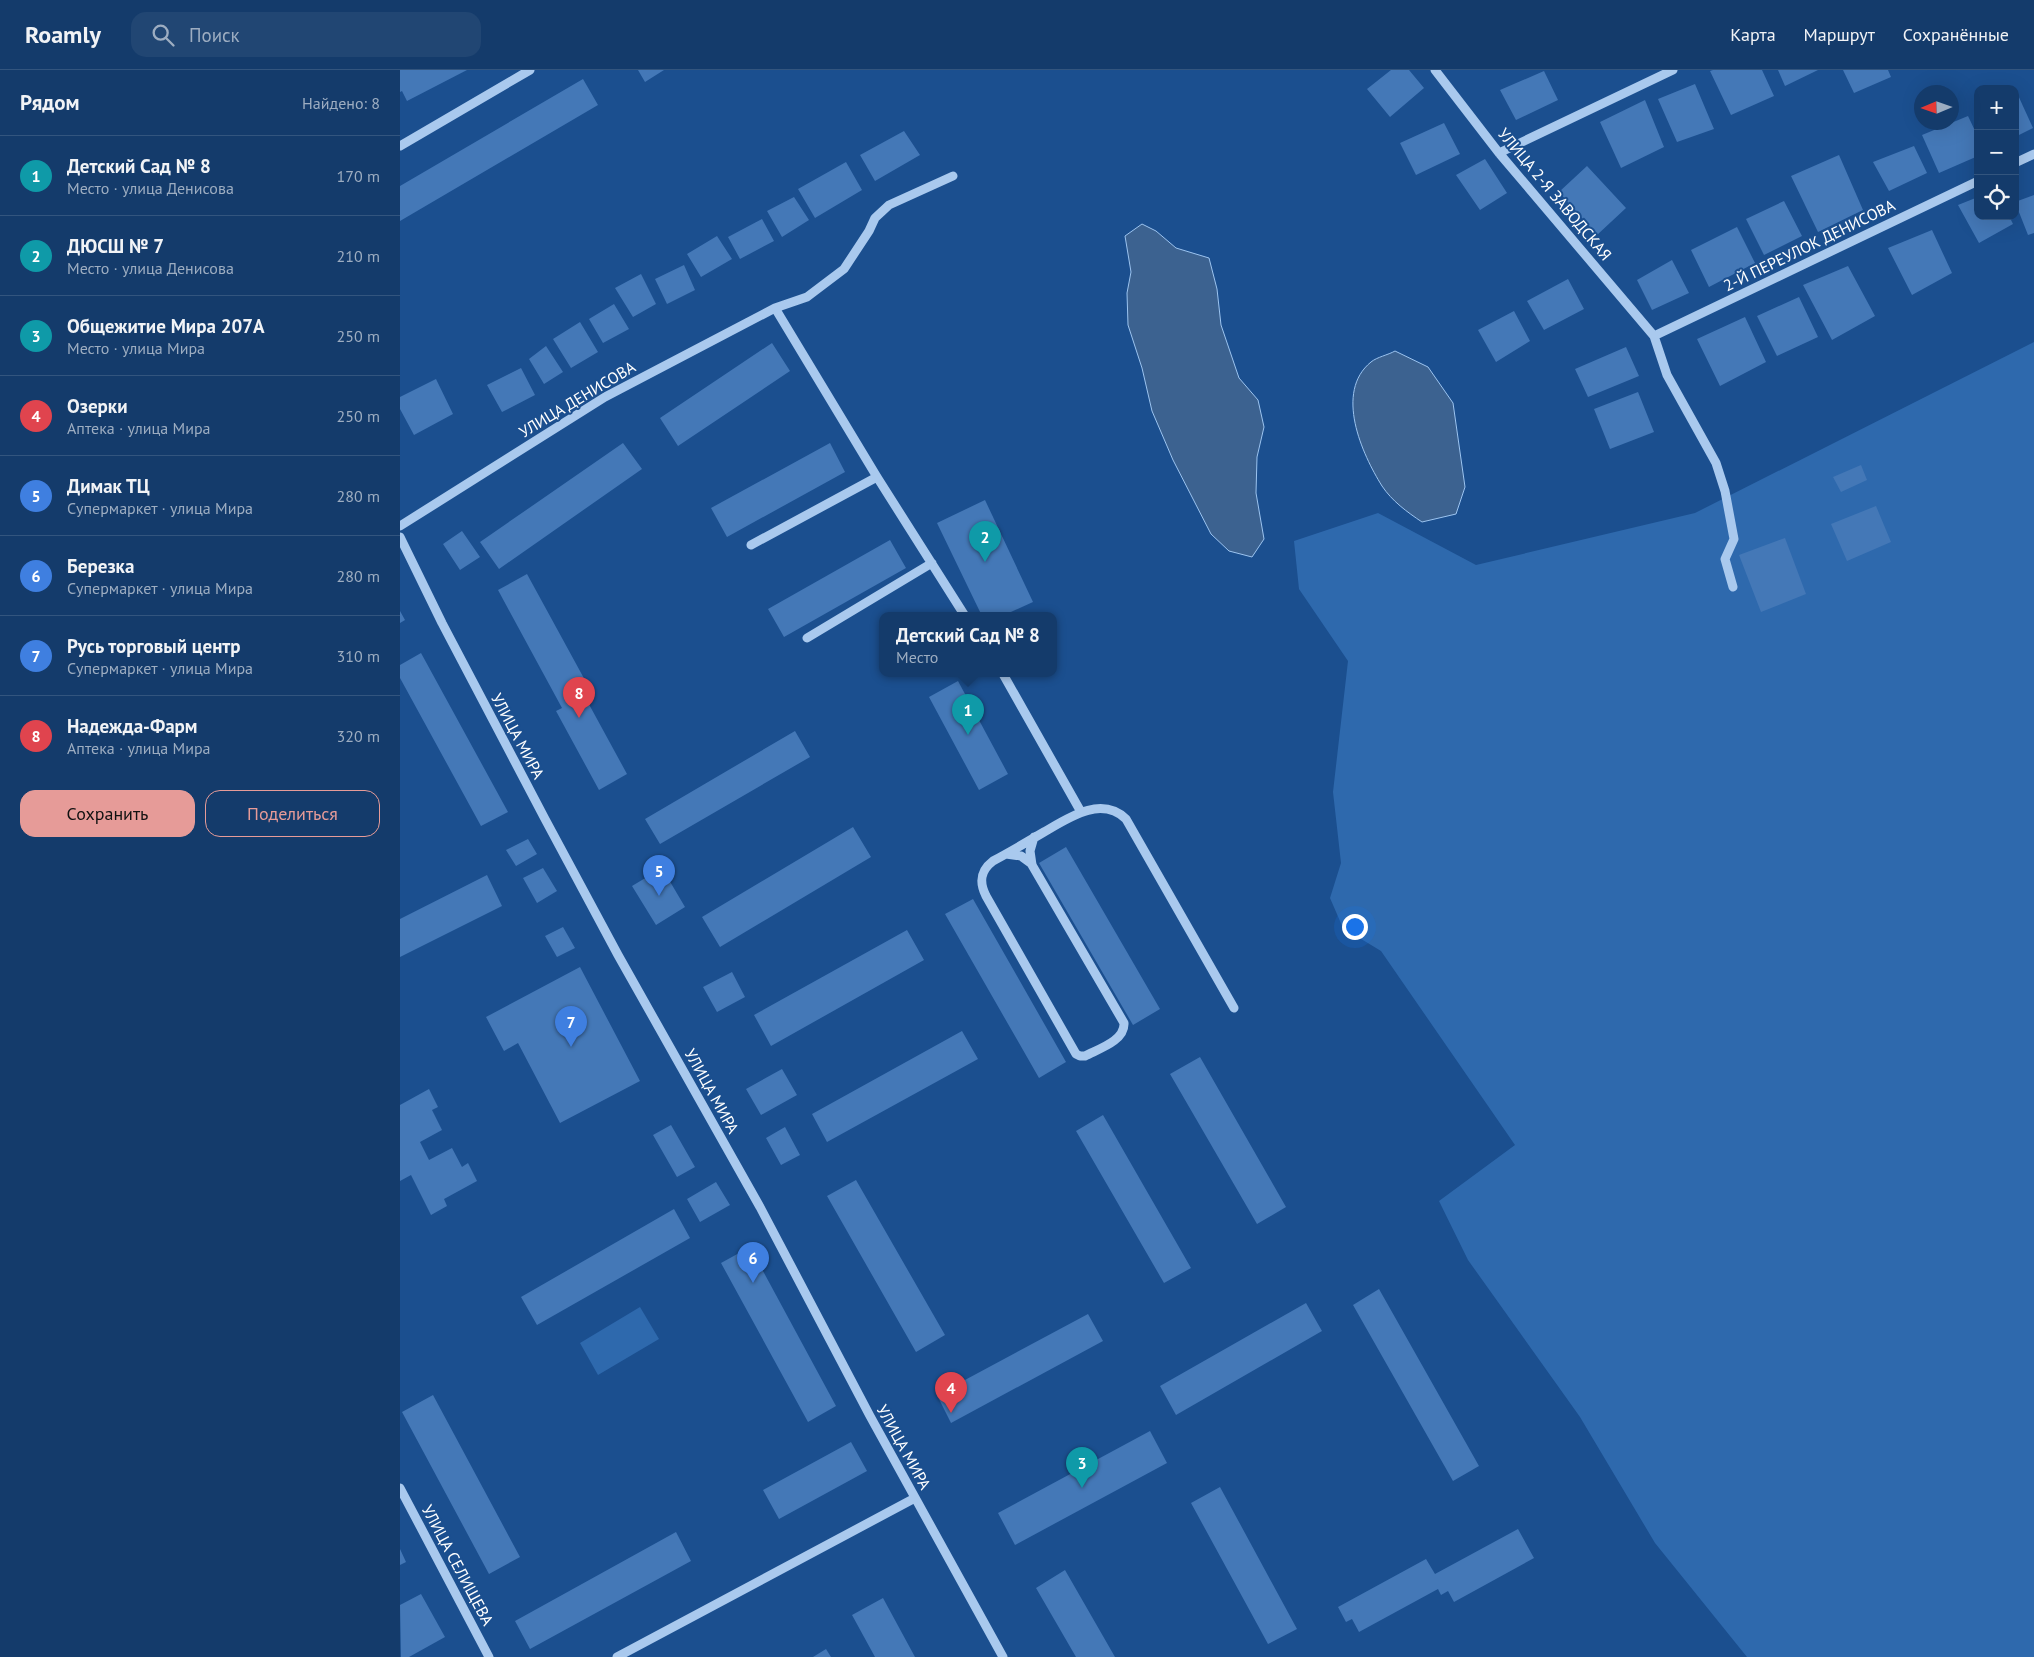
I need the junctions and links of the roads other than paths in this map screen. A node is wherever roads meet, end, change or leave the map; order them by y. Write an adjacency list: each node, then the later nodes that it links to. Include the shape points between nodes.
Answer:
1 (530, 70): 4 (street)
2 (1435, 70): 5 (street, УЛИЦА 2-Я ЗАВОДСКАЯ)
3 (1673, 70): 5 (street)
4 (400, 146)
5 (1500, 153): 11 (street, УЛИЦА 2-Я ЗАВОДСКАЯ)
6 (2034, 154): 7 (street)
7 (2019, 161)
8 (953, 176): 10 (street, УЛИЦА ДЕНИСОВА, via 889,205 875,218 844,269 807,296)
9 (1974, 183): 11 (street, 2-Й ПЕРЕУЛОК ДЕНИСОВА)
10 (775, 308): 12 (street); 13 (street, УЛИЦА ДЕНИСОВА, via 605,398)
11 (1654, 336): 17 (street, via 1667,375 1716,463 1725,491 1734,539 1725,559)
12 (877, 477): 15 (street); 16 (street)
13 (400, 526)
14 (400, 537): 27 (street, УЛИЦА МИРА, via 549,827 760,1207)
15 (751, 545)
16 (932, 563): 18 (street); 19 (street)
17 (1733, 587)
18 (963, 612)
19 (807, 638)
20 (1004, 677): 21 (street)
21 (1081, 812): 22 (street); 25 (street, via 1110,810 1126,819)
22 (1034, 838): 23 (street); 24 (street, via 1030,850)
23 (1006, 854): 24 (street, via 1021,856); 24 (street, via 986,867 982,873 982,887 1074,1051 1085,1056 1120,1037 1124,1030 1123,1021)
24 (1032, 864)
25 (1234, 1008)
26 (400, 1488): 28 (street, УЛИЦА СЕЛИЩЕВА)
27 (915, 1498): 29 (street); 30 (street, УЛИЦА МИРА)
28 (489, 1657)
29 (617, 1657)
30 (1003, 1657)

